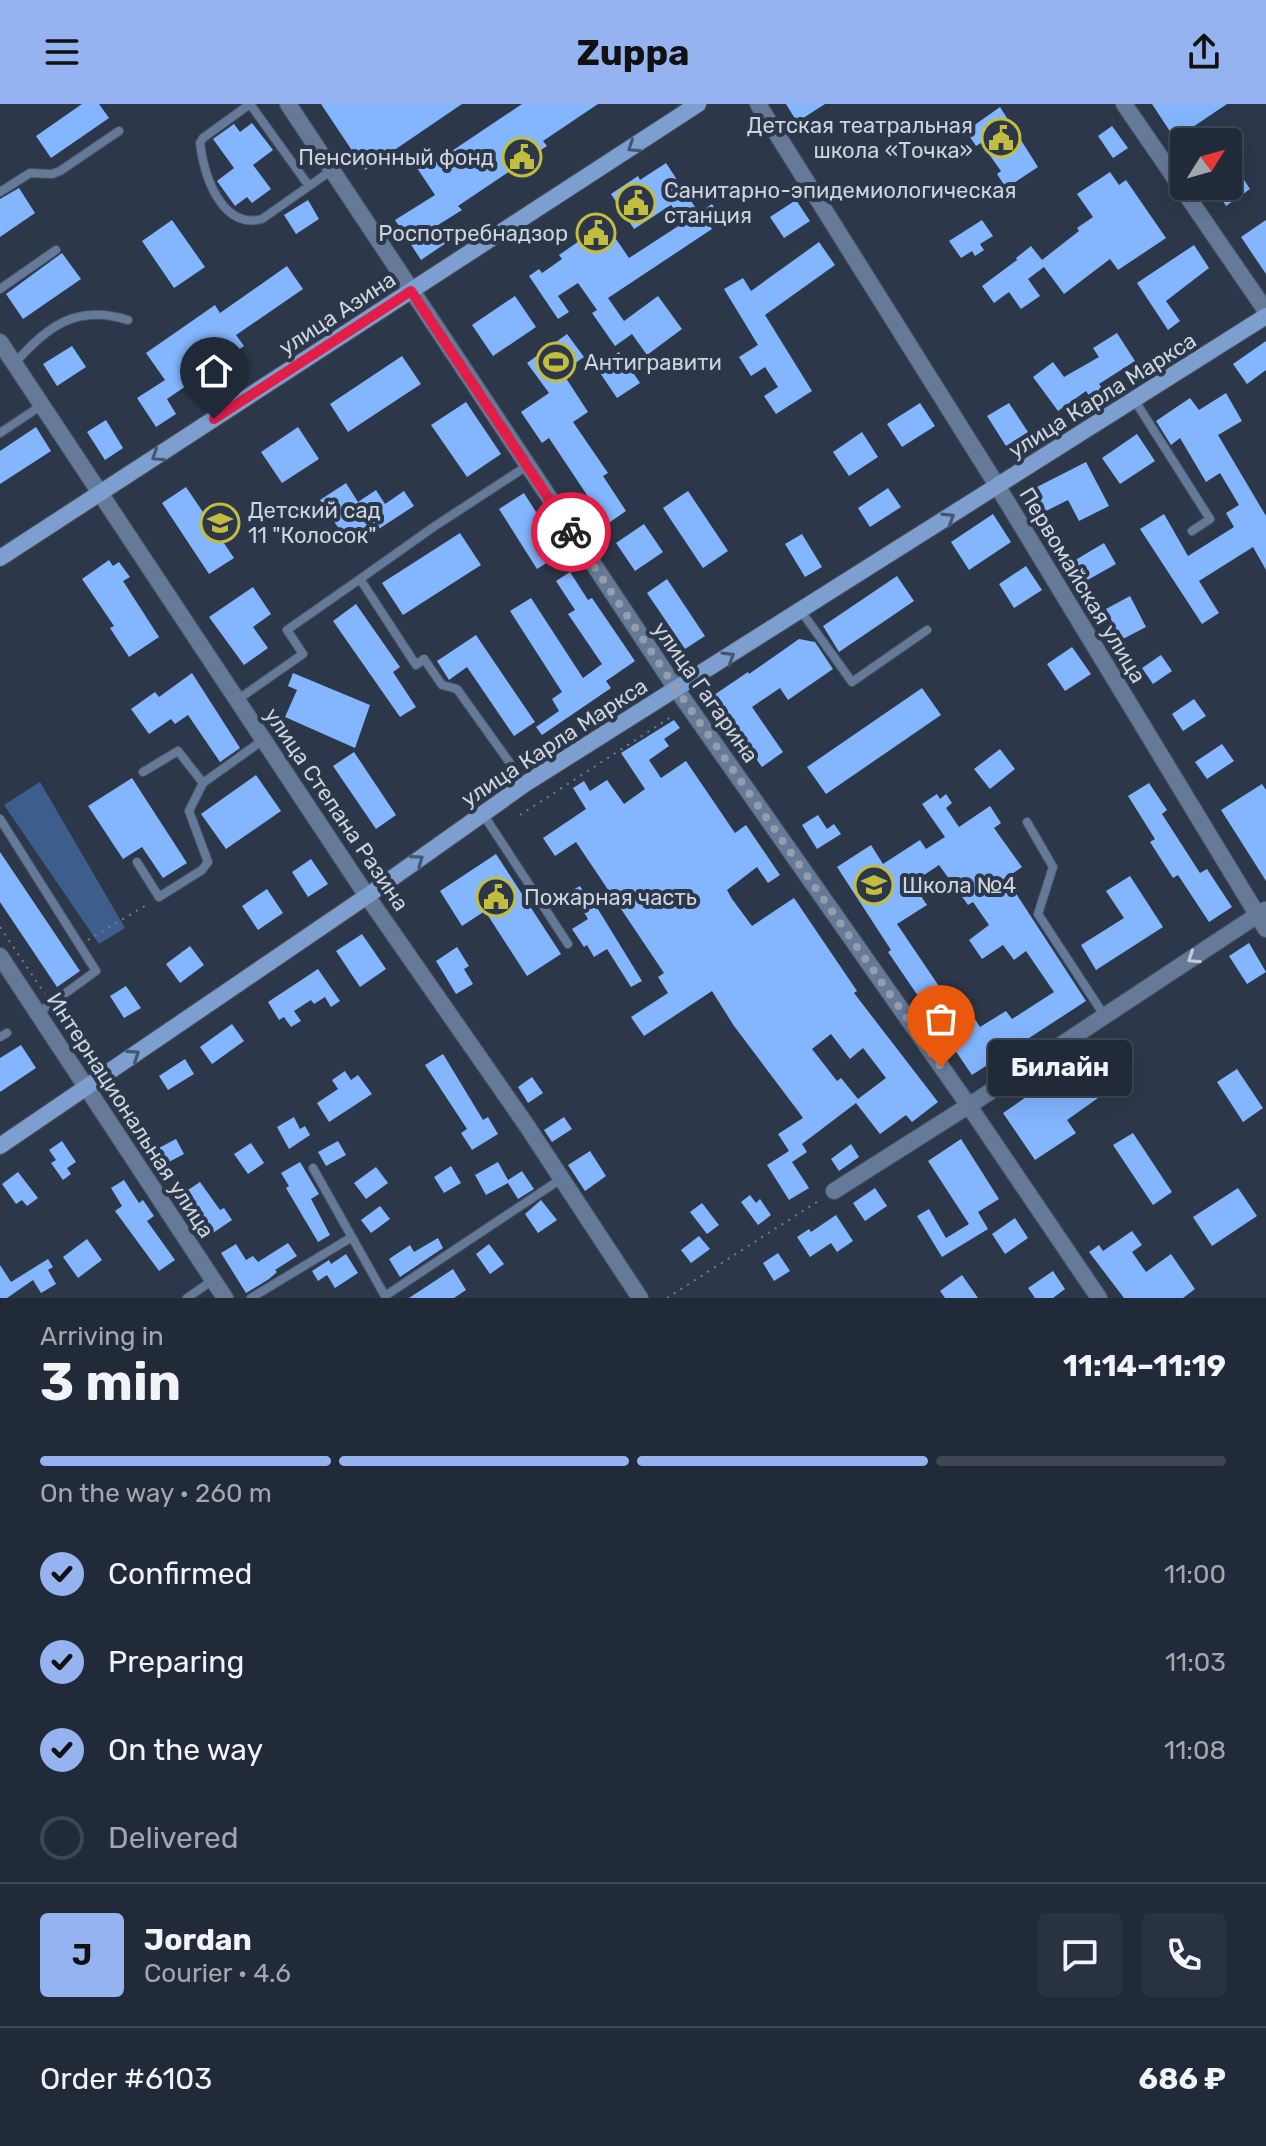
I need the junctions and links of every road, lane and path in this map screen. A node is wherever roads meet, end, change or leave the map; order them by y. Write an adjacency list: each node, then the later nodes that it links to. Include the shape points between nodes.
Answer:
1 (250, 104): 8 (lane); 8 (lane, via 201,140 211,188 232,214 257,221)
2 (288, 104): 7 (street, улица Гагарина)
3 (698, 104): 12 (main road, улица Азина, one-way to 12)
4 (758, 104): 21 (street, Первомайская улица)
5 (1124, 104): 13 (street)
6 (119, 131): 9 (lane, via 57,173 30,173)
7 (332, 170): 8 (lane); 12 (street, улица Гагарина)
8 (309, 186)
9 (0, 192)
10 (56, 250): 11 (lane)
11 (0, 289)
12 (411, 291): 20 (street, улица Гагарина); 22 (main road, улица Азина, one-way to 22)
13 (1266, 314): 17 (main road, улица Карла Маркса)
14 (128, 320): 16 (lane, via 95,312 71,317)
15 (1, 346): 16 (street, улица Степана Разина)
16 (14, 364): 18 (street, улица Степана Разина)
17 (1135, 401): 21 (main road, улица Карла Маркса); 23 (lane, via 1210,519)
18 (42, 405): 19 (lane); 22 (street, улица Степана Разина)
19 (0, 433)
20 (527, 466): 25 (lane); 28 (street, улица Гагарина)
21 (998, 487): 26 (main road, улица Карла Маркса, one-way to 21); 42 (street, Первомайская улица)
22 (101, 493): 24 (main road, улица Азина); 29 (street, улица Степана Разина)
23 (1192, 531)
24 (0, 558)
25 (360, 579): 29 (lane, via 287,630 303,654); 34 (lane, via 416,665 424,659 442,685 457,689)
26 (801, 611): 27 (lane, via 852,682); 28 (main road, улица Карла Маркса, one-way to 26)
27 (927, 630)
28 (677, 690): 34 (main road, улица Карла Маркса); 51 (street, улица Гагарина)
29 (237, 700): 31 (street, улица Степана Разина)
30 (675, 715): 36 (path)
31 (264, 739): 33 (lane); 40 (street, улица Степана Разина)
32 (143, 772): 33 (lane, via 178,751)
33 (203, 783): 41 (lane, via 189,811 208,862)
34 (525, 784): 35 (main road, улица Карла Маркса)
35 (483, 813): 40 (main road, улица Карла Маркса, one-way to 35); 44 (lane)
36 (520, 815)
37 (0, 819): 45 (lane)
38 (1027, 822): 48 (lane, via 1053,867 1038,914)
39 (137, 862): 41 (lane)
40 (367, 896): 50 (main road, улица Карла Маркса, one-way to 40); 54 (street, улица Степана Разина)
41 (159, 897): 45 (path)
42 (1263, 918): 48 (street, one-way to 48)
43 (0, 927): 47 (path)
44 (568, 944)
45 (80, 945): 47 (lane, via 96,971)
46 (0, 956): 47 (street, Интернациональная улица)
47 (44, 1008): 49 (path); 50 (street, Интернациональная улица)
48 (1105, 1016): 51 (street)
49 (83, 1052)
50 (86, 1088): 52 (main road, улица Карла Маркса); 57 (street, Интернациональная улица)
51 (969, 1106): 55 (street); 63 (street, улица Гагарина)
52 (0, 1146)
53 (313, 1168): 56 (lane)
54 (562, 1179): 56 (lane, via 385,1296); 61 (street, улица Степана Разина)
55 (834, 1191): 62 (path)
56 (352, 1237): 60 (lane)
57 (213, 1280): 58 (lane); 59 (street, Интернациональная улица)
58 (187, 1298)
59 (225, 1298)
60 (251, 1298)
61 (640, 1298)
62 (667, 1298)
63 (1099, 1298)

